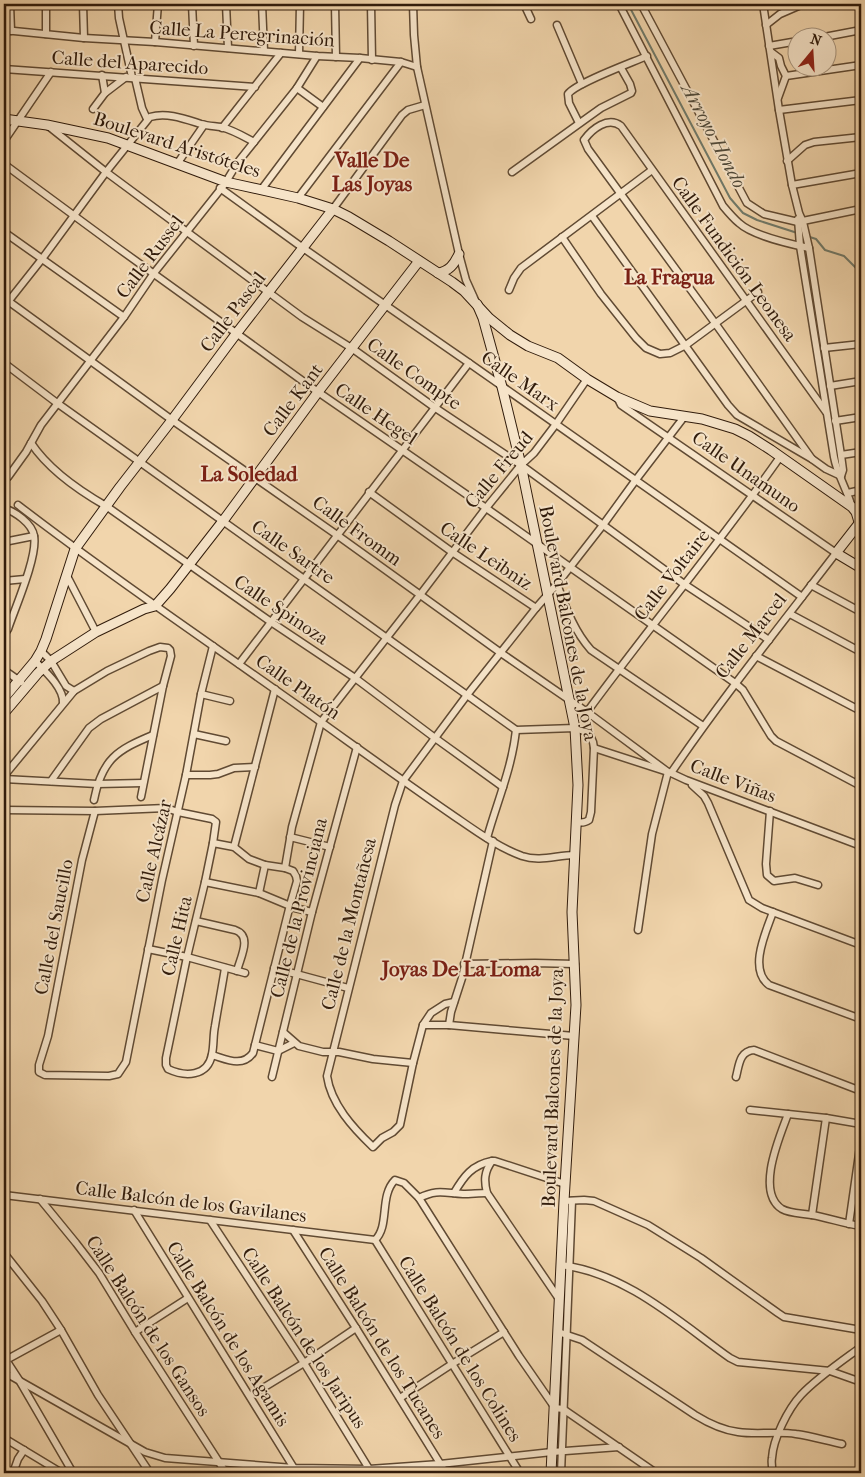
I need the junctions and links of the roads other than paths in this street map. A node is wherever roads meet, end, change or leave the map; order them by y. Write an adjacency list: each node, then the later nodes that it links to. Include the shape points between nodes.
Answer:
1 (10, 4): 21 (street)
2 (46, 4): 23 (street)
3 (83, 4): 25 (street)
4 (118, 4): 26 (street)
5 (158, 4): 27 (street)
6 (192, 4): 29 (street)
7 (226, 4): 30 (street)
8 (262, 4): 32 (street)
9 (300, 4): 34 (street)
10 (335, 4): 36 (street)
11 (371, 4): 39 (street)
12 (414, 4): 42 (street, Boulevard Balcones de la Joya)
13 (524, 4): 18 (street)
14 (619, 4): 37 (street)
15 (641, 4): 86 (street, via 743,198 764,214)
16 (763, 4): 20 (street)
17 (803, 4): 20 (street, via 780,14)
18 (531, 19)
19 (557, 25): 49 (street)
20 (766, 25): 31 (street)
21 (7, 30): 23 (street, Calle La Peregrinación)
22 (861, 30): 24 (street)
23 (46, 34): 25 (street, Calle La Peregrinación)
24 (838, 34)
25 (84, 38): 26 (street, Calle La Peregrinación)
26 (124, 40): 27 (street, Calle La Peregrinación); 48 (street)
27 (155, 42): 29 (street, Calle La Peregrinación)
28 (788, 44): 31 (street)
29 (194, 46): 30 (street, Calle La Peregrinación)
30 (228, 48): 32 (street, Calle La Peregrinación)
31 (770, 49): 47 (street, via 779,58); 53 (street)
32 (264, 52): 33 (street, Calle La Peregrinación)
33 (282, 53): 34 (street, Calle La Peregrinación); 50 (street)
34 (299, 54): 35 (street, Calle La Peregrinación)
35 (317, 56): 36 (street, Calle La Peregrinación); 51 (street, Calle Russel)
36 (336, 56): 38 (street, Calle La Peregrinación)
37 (647, 56): 43 (street); 90 (street, via 723,206 747,229)
38 (360, 58): 39 (street, Calle La Peregrinación); 56 (street)
39 (372, 60): 40 (street, Calle La Peregrinación)
40 (401, 62): 42 (street, Calle La Peregrinación); 81 (street)
41 (861, 65): 47 (street)
42 (417, 66): 55 (street, Boulevard Balcones de la Joya)
43 (621, 68): 49 (street); 62 (street, via 630,84 631,94)
44 (4, 69): 45 (street, Calle del Aparecido)
45 (51, 72): 46 (street, Calle del Aparecido); 61 (street)
46 (102, 75): 48 (street, Calle del Aparecido); 52 (street)
47 (786, 76): 53 (street)
48 (131, 77): 50 (street, Calle del Aparecido); 52 (street); 60 (street)
49 (582, 84): 62 (street, via 568,94 569,103)
50 (255, 87): 65 (street)
51 (297, 88): 56 (street); 68 (street, Calle Russel)
52 (105, 93): 57 (street)
53 (778, 98): 58 (street)
54 (861, 100): 58 (street)
55 (425, 105): 82 (street, Calle Pascal, via 402,115); 93 (street, Boulevard Balcones de la Joya)
56 (323, 107): 79 (street)
57 (92, 109)
58 (779, 110): 70 (street)
59 (4, 119): 61 (street, Boulevard Aristóteles)
60 (147, 120): 64 (street, via 155,115 173,116); 69 (street)
61 (17, 121): 63 (street, Boulevard Aristóteles); 67 (street)
62 (580, 123): 75 (street)
63 (48, 125): 69 (street, Boulevard Aristóteles, via 108,138); 74 (street, Calle Compte)
64 (204, 125): 65 (street); 72 (street)
65 (222, 128): 68 (street)
66 (861, 137): 70 (street, via 805,145)
67 (4, 141)
68 (254, 142): 77 (street, Calle Russel)
69 (128, 146): 72 (street, Boulevard Aristóteles); 74 (street)
70 (787, 161): 78 (street)
71 (4, 164): 84 (street, Calle Hegel)
72 (177, 164): 77 (street, Boulevard Aristóteles)
73 (652, 170): 80 (street); 80 (street, Calle Fundición Leonesa, via 621,126 611,122 599,126 585,138 584,143); 101 (street, Calle Fundición Leonesa)
74 (106, 172): 84 (street); 87 (street, Calle Compte)
75 (512, 172)
76 (861, 173): 78 (street)
77 (223, 185): 79 (street, Boulevard Aristóteles); 87 (street, Calle Russel); 91 (street, Calle Marx)
78 (792, 185): 86 (street)
79 (262, 190): 81 (street, Boulevard Aristóteles)
80 (621, 193): 85 (street); 106 (street)
81 (298, 198): 82 (street, Boulevard Aristóteles)
82 (333, 209): 91 (street, Calle Pascal); 95 (street, Boulevard Aristóteles)
83 (861, 209): 86 (street, via 818,218)
84 (74, 216): 94 (street); 96 (street, Calle Hegel)
85 (592, 216): 89 (street); 109 (street)
86 (801, 226): 90 (street); 92 (street)
87 (187, 231): 96 (street, Calle Russel); 99 (street, Calle Compte)
88 (4, 232): 94 (street)
89 (562, 237): 98 (street, via 522,268); 109 (street, via 601,294 646,348 665,354)
90 (800, 246): 92 (street); 123 (street)
91 (303, 248): 99 (street, Calle Pascal); 104 (street, Calle Marx)
92 (808, 248): 110 (street)
93 (459, 254): 97 (street, via 446,272); 103 (street, Boulevard Balcones de la Joya)
94 (42, 259): 102 (street); 105 (street)
95 (420, 261): 97 (street, Boulevard Aristóteles); 104 (street, Calle Kant)
96 (154, 273): 105 (street, Calle Russel); 107 (street, Calle Hegel)
97 (438, 273): 103 (street, Boulevard Aristóteles)
98 (509, 290)
99 (269, 291): 107 (street, Calle Pascal); 111 (street, Calle Compte)
100 (758, 292): 101 (street)
101 (746, 301): 106 (street); 123 (street, Calle Fundición Leonesa)
102 (5, 302): 112 (street, Calle Fromm)
103 (477, 304): 115 (street, Boulevard Aristóteles, via 510,335 558,358); 118 (street, Boulevard Balcones de la Joya)
104 (385, 306): 111 (street, Calle Kant); 114 (street, Calle Marx)
105 (124, 317): 112 (street, Calle Russel)
106 (715, 323): 109 (street); 137 (street)
107 (236, 334): 119 (street, Calle Hegel); 126 (street, Calle Pascal)
108 (861, 344): 110 (street)
109 (686, 345): 137 (street, via 736,415)
110 (824, 348): 117 (street)
111 (353, 349): 119 (street, Calle Kant); 122 (street, Calle Compte)
112 (91, 360): 121 (street, Calle Russel); 126 (street, Calle Fromm)
113 (4, 363): 121 (street, Calle Sartre)
114 (469, 363): 118 (street, Calle Marx); 122 (street)
115 (587, 378): 120 (street, Boulevard Aristóteles); 128 (street, Calle Freud)
116 (861, 381): 117 (street)
117 (830, 386): 127 (street)
118 (502, 387): 128 (street, Calle Marx); 139 (street, Boulevard Balcones de la Joya)
119 (318, 392): 131 (street, Calle Hegel); 142 (street, Calle Kant)
120 (617, 397): 125 (street, Boulevard Aristóteles, via 650,412); 129 (street, Calle Unamuno, via 621,405)
121 (58, 403): 130 (street, Calle Russel); 138 (street, Calle Sartre)
122 (434, 407): 131 (street); 139 (street, Calle Compte)
123 (826, 412): 140 (street, via 836,468)
124 (861, 416): 127 (street)
125 (684, 417): 129 (street); 135 (street, Boulevard Aristóteles, via 735,429)
126 (172, 420): 138 (street, Calle Pascal); 142 (street, Calle Fromm)
127 (836, 421): 134 (street)
128 (556, 424): 139 (street, Calle Freud); 143 (street, Calle Marx)
129 (668, 438): 143 (street); 147 (street, Calle Unamuno)
130 (31, 443): 132 (street, Calle Russel); 136 (street, Calle Spinoza)
131 (402, 450): 145 (street); 152 (street, Calle Hegel)
132 (26, 452): 136 (street, Calle Spinoza); 141 (street, Calle Russel)
133 (861, 452): 134 (street)
134 (841, 455): 140 (street)
135 (780, 457): 147 (street, Calle Voltaire); 150 (street, Boulevard Aristóteles)
136 (42, 458): 149 (street, Calle Spinoza, via 79,490)
137 (812, 459): 140 (street)
138 (140, 461): 149 (street, Calle Pascal); 154 (street, Calle Sartre)
139 (521, 465): 152 (street, Calle Freud); 155 (street, Calle Compte); 160 (street, Boulevard Balcones de la Joya)
140 (841, 476): 146 (street)
141 (8, 478)
142 (256, 478): 154 (street, Calle Kant); 156 (street, Calle Fromm)
143 (635, 481): 155 (street); 158 (street, Calle Marx)
144 (861, 490): 146 (street)
145 (369, 492): 156 (street); 162 (street, Calle Leibniz)
146 (848, 492): 150 (street)
147 (752, 496): 158 (street, Calle Voltaire); 163 (street, Calle Unamuno)
148 (18, 505): 161 (street, Calle Platón)
149 (106, 506): 161 (street, Calle Pascal); 164 (street, Calle Spinoza)
150 (852, 507): 153 (street)
151 (4, 508): 157 (street, via 24,521)
152 (486, 508): 160 (street, Calle Hegel); 162 (street, Calle Freud)
153 (861, 518): 163 (street, Calle Marcel)
154 (223, 521): 164 (street, Calle Kant); 168 (street, Calle Sartre)
155 (603, 525): 165 (street); 172 (street, Calle Compte)
156 (338, 534): 168 (street); 174 (street, Calle Fromm)
157 (34, 536): 159 (street); 169 (street)
158 (718, 539): 172 (street, Calle Voltaire); 176 (street, Calle Marx)
159 (4, 542)
160 (536, 544): 165 (street, Calle Hegel); 175 (street, Boulevard Balcones de la Joya)
161 (75, 550): 167 (street, Calle Pascal); 177 (street, Calle Platón)
162 (452, 552): 174 (street, Calle Freud); 178 (street, Calle Leibniz)
163 (836, 553): 166 (street, Calle Unamuno); 173 (street, Calle Marcel)
164 (189, 565): 177 (street, Calle Kant); 181 (street, Calle Spinoza)
165 (570, 566): 171 (street); 182 (street, Calle Hegel)
166 (861, 568)
167 (67, 576): 184 (street); 189 (street, Calle Pascal)
168 (304, 578): 181 (street); 186 (street, Calle Sartre)
169 (26, 579): 170 (street); 183 (street)
170 (4, 581)
171 (557, 584): 175 (street, Calle Leibniz); 197 (street, Calle Leibniz, via 581,638 591,650)
172 (684, 584): 182 (street, Calle Voltaire); 187 (street, Calle Compte)
173 (811, 586): 176 (street, Calle Marcel); 179 (street)
174 (420, 595): 186 (street, Calle Freud); 191 (street, Calle Fromm)
175 (548, 595): 178 (street, Calle Leibniz); 208 (street, Boulevard Balcones de la Joya)
176 (802, 597): 180 (street, Calle Marcel)
177 (155, 606): 184 (street); 188 (street, Calle Platón)
178 (536, 608): 191 (street, Calle de la Montañesa)
179 (861, 612)
180 (790, 614): 187 (street, Calle Marcel); 190 (street)
181 (271, 622): 195 (street); 199 (street, Calle Spinoza)
182 (652, 624): 197 (street, Calle Voltaire); 201 (street, Calle Hegel)
183 (6, 628): 185 (street)
184 (96, 632): 194 (street)
185 (4, 635)
186 (387, 637): 199 (street, Calle Freud); 207 (street, Calle Sartre)
187 (769, 640): 192 (street, Calle Marcel)
188 (213, 646): 195 (street, Calle Platón); 206 (street, Calle Alcázar)
189 (41, 652): 193 (street, Calle Pascal); 194 (street)
190 (861, 652)
191 (501, 653): 207 (street, Calle de la Montañesa); 208 (street, Calle Fromm)
192 (756, 656): 201 (street, Calle Marcel); 211 (street)
193 (35, 661): 196 (street); 200 (street, Calle Pascal)
194 (51, 661): 196 (street); 204 (street, via 66,686)
195 (239, 664): 203 (street, Calle Platón)
196 (42, 668): 200 (street); 210 (street, via 62,692)
197 (619, 668): 212 (street, Calle Voltaire); 215 (street, Calle Leibniz)
198 (4, 670): 200 (street)
199 (355, 678): 214 (street, Calle Freud); 220 (street, Calle Spinoza)
200 (22, 683): 205 (street)
201 (735, 683): 215 (street, Calle Marcel); 233 (street, Calle Hegel, via 776,741)
202 (163, 686): 204 (street, via 171,652 160,647 107,671); 219 (street); 229 (street, via 89,728)
203 (275, 690): 214 (street, Calle Platón); 224 (street)
204 (74, 691): 210 (street)
205 (8, 692): 213 (street)
206 (201, 694): 209 (street); 218 (street, Calle Alcázar)
207 (468, 695): 217 (street, Calle Sartre); 220 (street, Calle de la Montañesa)
208 (570, 700): 212 (street, Calle Fromm); 216 (street, Boulevard Balcones de la Joya)
209 (230, 701)
210 (63, 703): 227 (street)
211 (861, 711)
212 (587, 712): 225 (street, Calle Fromm)
213 (4, 713)
214 (321, 722): 222 (street, Calle Platón); 242 (street)
215 (703, 726): 225 (street, Calle Marcel)
216 (575, 728): 217 (street); 223 (street, via 589,733); 241 (street, Boulevard Balcones de la Joya)
217 (516, 730): 234 (street)
218 (194, 734): 221 (street); 226 (street, Calle Alcázar)
219 (153, 735): 231 (street); 232 (street, via 120,751 105,768)
220 (435, 738): 230 (street, Calle de la Montañesa); 234 (street, Calle Spinoza)
221 (226, 741)
222 (357, 748): 230 (street, Calle Platón); 247 (street, Calle de la Provinciana)
223 (594, 748): 225 (street, Calle Viñas); 241 (street, via 590,816 587,822)
224 (255, 767): 226 (street, via 234,768 210,775); 246 (street)
225 (669, 772): 228 (street, Calle Viñas); 258 (street, Calle Marcel, via 652,834)
226 (186, 775): 240 (street, Calle Alcázar)
227 (4, 778): 229 (street)
228 (686, 780): 239 (street, Calle Viñas); 256 (street, via 704,796 749,900)
229 (51, 781): 232 (street)
230 (403, 781): 243 (street, Calle Platón); 269 (street, Calle de la Montañesa)
231 (143, 783): 232 (street); 235 (street)
232 (97, 784): 236 (street)
233 (861, 786)
234 (503, 787): 243 (street)
235 (141, 797)
236 (94, 800)
237 (4, 810): 238 (street)
238 (95, 810): 240 (street, via 166,808); 281 (street, Calle del Saucillo, via 39,1072 45,1075 109,1076 118,1074)
239 (770, 811): 245 (street, Calle Viñas); 252 (street, via 767,875 774,881 796,878)
240 (178, 812): 244 (street, Calle Hita, via 214,820); 260 (street, Calle Alcázar)
241 (576, 822): 248 (street, Boulevard Balcones de la Joya)
242 (290, 837): 247 (street); 250 (street)
243 (490, 840): 248 (street, Calle Platón, via 535,859); 262 (street)
244 (214, 843): 246 (street); 251 (street, Calle Hita)
245 (861, 846)
246 (234, 847): 249 (street)
247 (330, 847): 255 (street, Calle de la Provinciana)
248 (574, 855): 263 (street, Boulevard Balcones de la Joya, via 572,912)
249 (265, 865): 250 (street); 253 (street)
250 (285, 868): 254 (street, via 293,872 297,881)
251 (205, 882): 253 (street); 257 (street, Calle Hita)
252 (818, 885)
253 (259, 892): 254 (street)
254 (290, 905): 255 (street); 265 (street)
255 (312, 912): 268 (street, Calle de la Provinciana)
256 (773, 912): 259 (street); 271 (street, via 759,959 766,983)
257 (196, 921): 261 (street, Calle Hita); 266 (street, via 241,932 245,942)
258 (638, 930)
259 (861, 944)
260 (148, 949): 261 (street); 281 (street, Calle Alcázar)
261 (187, 957): 264 (street); 280 (street, Calle Hita, via 166,1065 174,1072 191,1075 204,1069)
262 (464, 964): 263 (street); 270 (street)
263 (575, 964): 275 (street, Boulevard Balcones de la Joya)
264 (225, 968): 266 (street); 280 (street)
265 (274, 968): 268 (street); 277 (street)
266 (236, 971): 267 (street)
267 (245, 973)
268 (297, 974): 269 (street); 274 (street, Calle de la Provinciana)
269 (348, 988): 279 (street, Calle de la Montañesa)
270 (454, 1002): 272 (street, via 432,1013); 273 (street)
271 (861, 1019)
272 (423, 1025): 273 (street); 282 (street)
273 (449, 1025): 275 (street)
274 (282, 1032): 276 (street); 278 (street, Calle de la Provinciana)
275 (574, 1036): 292 (street, Boulevard Balcones de la Joya)
276 (294, 1043): 278 (street); 279 (street)
277 (255, 1045): 278 (street); 280 (street, via 251,1056 241,1062)
278 (278, 1050): 283 (street, Calle de la Provinciana)
279 (333, 1052): 282 (street); 282 (street, Calle de la Montañesa, via 328,1086 355,1129 372,1147 400,1125)
280 (212, 1055)
281 (126, 1062)
282 (413, 1063)
283 (272, 1077)
284 (736, 1077): 285 (street, via 742,1056 750,1050)
285 (861, 1091)
286 (750, 1110): 287 (street)
287 (788, 1114): 288 (street); 300 (street, via 772,1160 770,1188 774,1201 783,1209)
288 (826, 1118): 289 (street); 300 (street)
289 (861, 1124)
290 (861, 1140): 302 (street)
291 (492, 1161): 292 (street); 293 (street, via 476,1166); 294 (street, via 484,1177)
292 (565, 1184): 298 (street, Boulevard Balcones de la Joya)
293 (454, 1193): 294 (street); 296 (street, via 436,1191)
294 (487, 1193): 309 (street)
295 (4, 1195): 297 (street, Calle Balcón de los Gavilanes)
296 (419, 1198): 305 (street, via 404,1183 395,1180 390,1185 382,1229); 314 (street)
297 (40, 1199): 299 (street, Calle Balcón de los Gavilanes); 313 (street, Calle Balcón de los Gansos, via 99,1273)
298 (568, 1201): 307 (street, Boulevard Balcones de la Joya); 312 (street, via 594,1201 648,1225 784,1317)
299 (134, 1210): 301 (street, Calle Balcón de los Gavilanes); 308 (street, Calle Balcón de los Agamis)
300 (812, 1215): 302 (street)
301 (210, 1220): 304 (street, Calle Balcón de los Gavilanes); 318 (street, Calle Balcón de los Jaripus)
302 (849, 1224): 303 (street)
303 (861, 1226)
304 (293, 1230): 305 (street, Calle Balcón de los Gavilanes); 310 (street, Calle Balcón de los Tucanes)
305 (375, 1240): 319 (street, Calle Balcón de los Colines)
306 (4, 1253): 311 (street)
307 (565, 1266): 309 (street, Boulevard Balcones de la Joya); 315 (street, Boulevard Balcones de la Joya); 320 (street, via 624,1285 738,1362)
308 (188, 1298): 313 (street); 324 (street, Calle Balcón de los Agamis)
309 (560, 1300): 315 (street, Boulevard Balcones de la Joya)
310 (356, 1328): 318 (street); 325 (street, Calle Balcón de los Tucanes)
311 (61, 1330): 317 (street); 330 (street, via 98,1395)
312 (861, 1330)
313 (135, 1332): 335 (street, Calle Balcón de los Gansos)
314 (504, 1332): 319 (street); 326 (street)
315 (562, 1334): 326 (street, Boulevard Balcones de la Joya); 327 (street, via 582,1340 709,1423 739,1433)
316 (861, 1347): 320 (street)
317 (5, 1358): 322 (street)
318 (304, 1363): 324 (street); 338 (street, Calle Balcón de los Jaripus)
319 (452, 1364): 325 (street); 334 (street, Calle Balcón de los Colines)
320 (830, 1371): 323 (street); 327 (street, via 796,1400)
321 (4, 1372): 322 (street)
322 (19, 1380): 330 (street); 341 (street)
323 (861, 1382)
324 (250, 1396): 337 (street, Calle Balcón de los Agamis)
325 (400, 1398): 336 (street, Calle Balcón de los Tucanes)
326 (559, 1408): 331 (street); 333 (street, Boulevard Balcones de la Joya)
327 (779, 1432): 329 (street); 349 (street, via 772,1459)
328 (4, 1438): 332 (street)
329 (842, 1444)
330 (133, 1445): 335 (street, via 165,1458); 342 (street)
331 (619, 1447): 333 (street); 348 (street)
332 (24, 1450): 339 (street); 340 (street)
333 (556, 1452): 334 (street); 346 (street, Boulevard Balcones de la Joya); 347 (street, Boulevard Balcones de la Joya)
334 (509, 1457): 336 (street); 345 (street, Calle Balcón de los Colines)
335 (219, 1463): 337 (street); 343 (street, Calle Balcón de los Gansos)
336 (440, 1464): 338 (street); 344 (street, Calle Balcón de los Tucanes)
337 (296, 1470): 338 (street)
338 (371, 1471)
339 (12, 1473)
340 (62, 1473)
341 (73, 1473)
342 (150, 1473)
343 (226, 1473)
344 (446, 1473)
345 (520, 1473)
346 (551, 1473)
347 (561, 1473)
348 (656, 1473)
349 (773, 1473)

